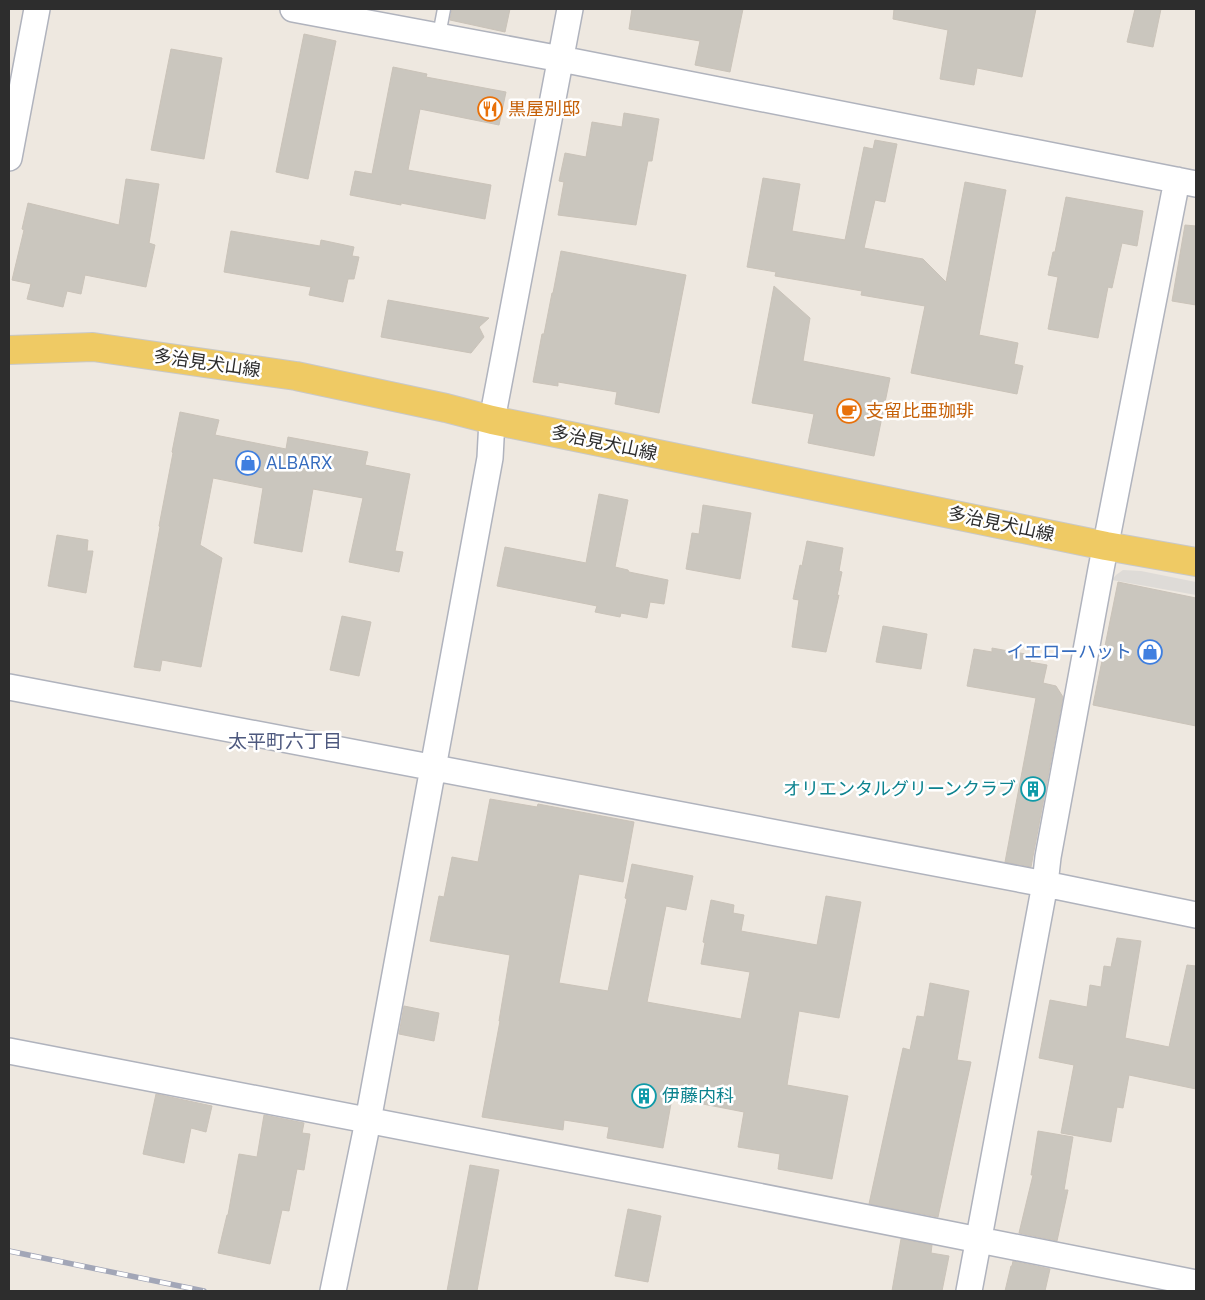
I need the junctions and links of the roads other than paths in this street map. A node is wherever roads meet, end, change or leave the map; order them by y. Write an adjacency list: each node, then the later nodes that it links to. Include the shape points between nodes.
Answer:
1 (37, 9): 7 (street)
2 (293, 9): 5 (street)
3 (444, 9): 5 (lane)
4 (570, 9): 6 (street)
5 (439, 36): 6 (street)
6 (561, 59): 8 (street); 10 (street)
7 (9, 158)
8 (1187, 182): 11 (street)
9 (9, 350): 10 (main road, 多治見犬山線, via 93,347 296,376)
10 (492, 420): 11 (main road, 多治見犬山線); 14 (street, via 490,458)
11 (1106, 546): 12 (main road, 多治見犬山線); 15 (street)
12 (1196, 562)
13 (9, 687): 14 (street)
14 (432, 767): 15 (street); 18 (street)
15 (1045, 884): 16 (street); 19 (street)
16 (1196, 915)
17 (9, 1051): 18 (street)
18 (368, 1121): 19 (street); 21 (street)
19 (979, 1239): 20 (street); 22 (street)
20 (1196, 1283)
21 (333, 1291)
22 (969, 1291)

